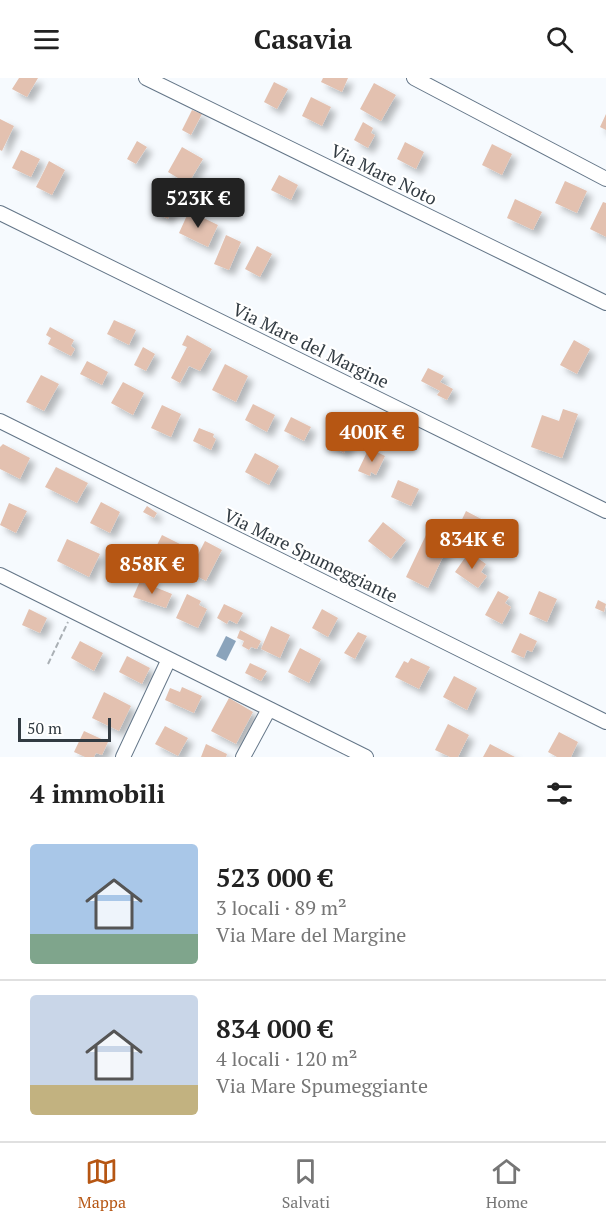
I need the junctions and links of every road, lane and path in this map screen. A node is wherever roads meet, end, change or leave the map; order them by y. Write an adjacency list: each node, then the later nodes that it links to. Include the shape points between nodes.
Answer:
1 (146, 78): 5 (street, Via Mare Noto)
2 (414, 78): 3 (street)
3 (606, 179)
4 (0, 213): 7 (street, Via Mare del Margine)
5 (606, 303)
6 (0, 421): 13 (street, Via Mare Spumeggiante)
7 (606, 511)
8 (0, 575): 9 (street)
9 (73, 611): 10 (street); 11 (path)
10 (169, 659): 12 (street); 14 (street)
11 (48, 664)
12 (268, 709): 15 (street); 16 (street)
13 (606, 722)
14 (123, 757)
15 (243, 757)
16 (366, 757)

